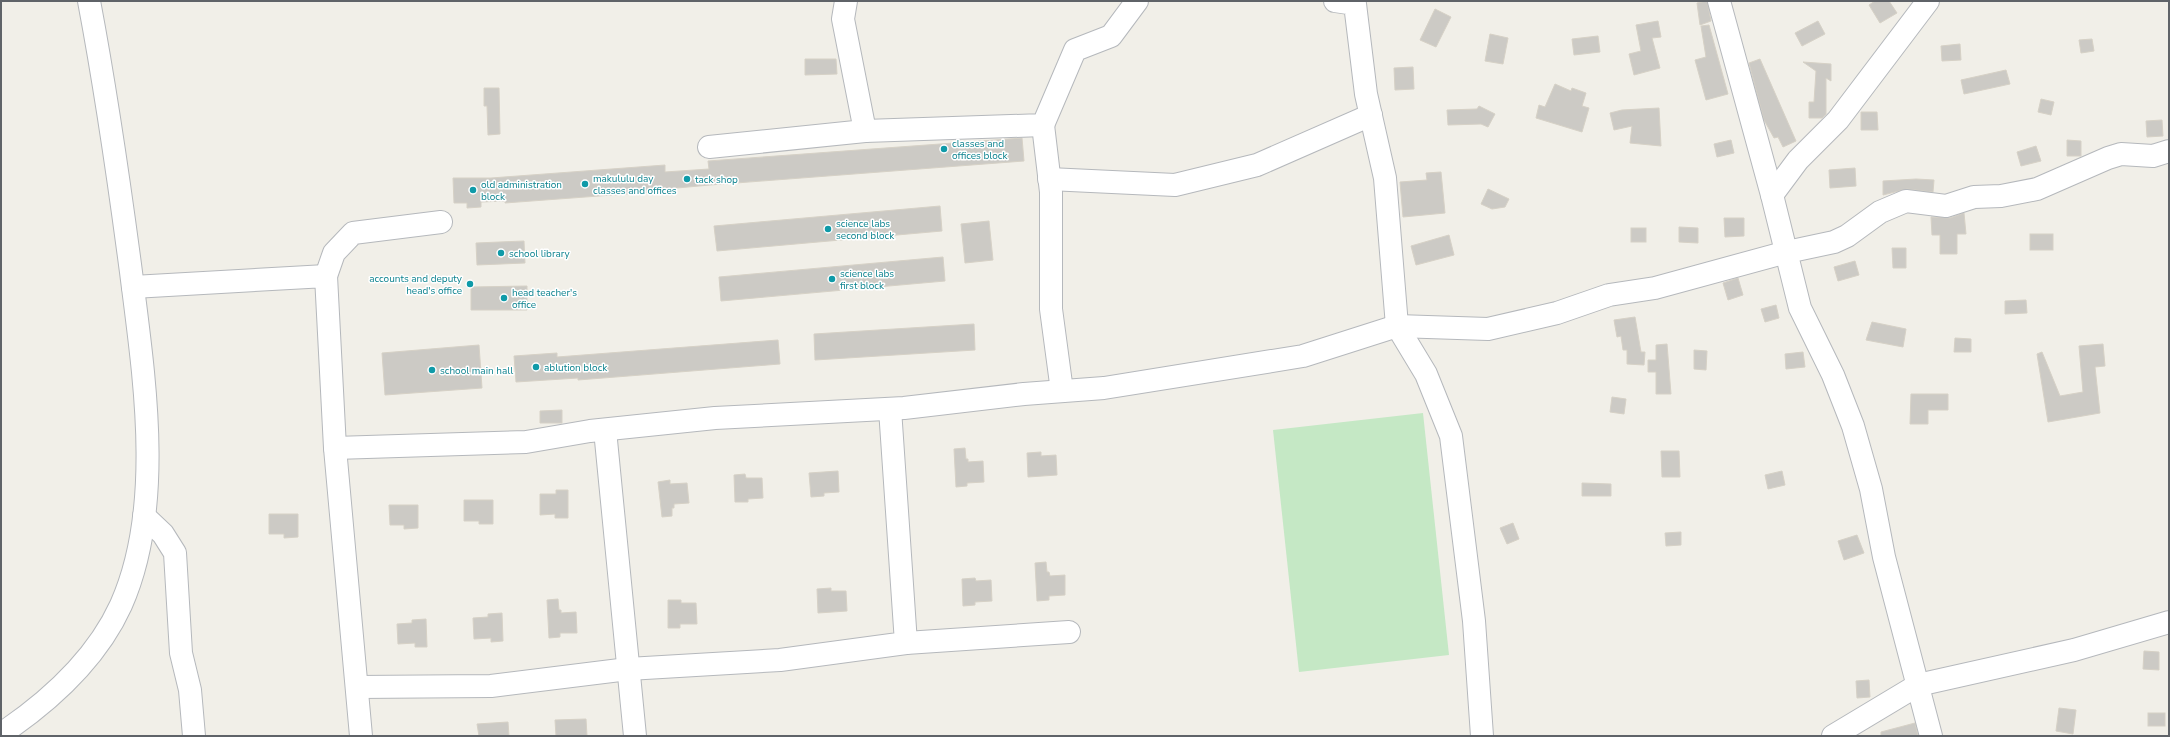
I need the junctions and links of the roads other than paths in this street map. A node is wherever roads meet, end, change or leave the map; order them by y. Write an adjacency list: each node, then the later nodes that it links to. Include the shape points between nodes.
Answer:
1 (89, 1): 17 (street, via 108,105)
2 (846, 1): 9 (street, via 843,19)
3 (1137, 1): 8 (street, via 1111,36 1075,50)
4 (1335, 1): 7 (street, via 1355,4)
5 (1719, 1): 13 (street)
6 (1928, 1): 13 (street, via 1838,120 1798,160)
7 (1371, 115): 12 (street, via 1257,165 1175,185); 18 (street, via 1385,178)
8 (1043, 125): 9 (street); 12 (street)
9 (864, 131): 10 (street)
10 (709, 147)
11 (2169, 151): 15 (street, via 2153,156 2121,154 2066,178 2001,196 1974,197 1946,206 1906,201 1880,212 1847,236 1834,242)
12 (1049, 179): 19 (street, via 1051,309)
13 (1772, 195): 15 (street)
14 (441, 222): 16 (street, via 353,233 334,253)
15 (1787, 252): 18 (street, via 1655,288 1609,295 1557,313 1488,329); 28 (street, via 1800,308 1833,375 1853,426 1871,489 1884,557)
16 (326, 276): 17 (street); 22 (street)
17 (133, 287): 23 (street, via 143,365 147,459)
18 (1397, 326): 19 (street, via 1303,356 1104,388); 34 (street, via 1426,374 1451,436 1474,621)
19 (1062, 391): 20 (street)
20 (890, 408): 21 (street, via 715,418); 26 (street)
21 (605, 430): 22 (street, via 526,442); 27 (street)
22 (335, 448): 29 (street)
23 (144, 516): 30 (street, via 137,555 121,605 94,652 57,691); 31 (street, via 163,534 175,553 181,652 190,690)
24 (2169, 622): 28 (street, via 2074,650)
25 (1069, 632): 26 (street)
26 (906, 644): 27 (street, via 780,660)
27 (628, 669): 29 (street, via 491,686); 33 (street)
28 (1918, 685): 35 (street); 36 (street)
29 (358, 687): 32 (street)
30 (1, 734)
31 (194, 736)
32 (361, 736)
33 (635, 736)
34 (1482, 736)
35 (1833, 736)
36 (1931, 736)

